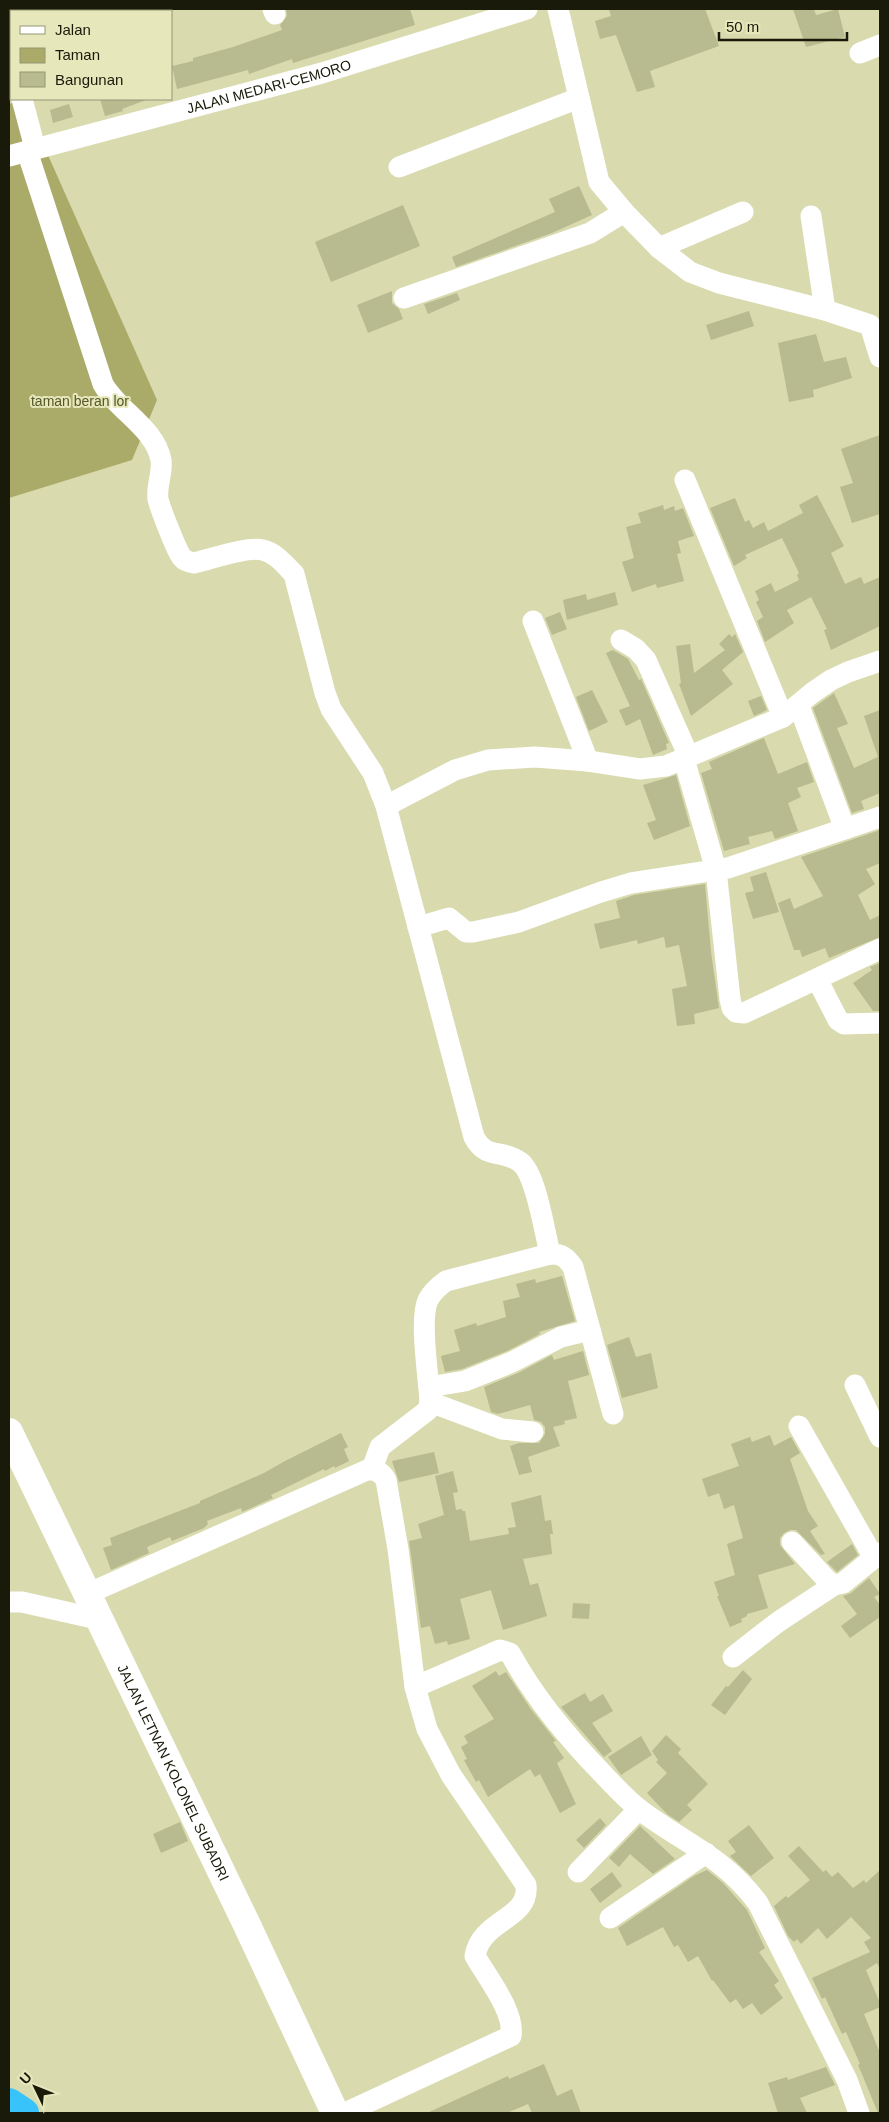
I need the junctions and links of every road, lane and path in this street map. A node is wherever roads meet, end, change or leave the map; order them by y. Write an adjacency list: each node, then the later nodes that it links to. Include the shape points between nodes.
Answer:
1 (527, 9): 7 (street, JALAN MEDARI-CEMORO, via 322,73)
2 (558, 9): 5 (street)
3 (880, 44): 4 (street)
4 (860, 53)
5 (579, 98): 8 (street); 9 (street, via 599,182)
6 (22, 100): 7 (street)
7 (24, 152): 24 (street, via 103,384 112,398 151,438 158,451 161,462 158,500 180,555 194,563 263,550 283,562 294,574 331,709 373,773)
8 (399, 167)
9 (624, 212): 12 (street); 13 (street, via 590,233)
10 (743, 212): 12 (street)
11 (811, 216): 14 (street)
12 (659, 248): 14 (street, via 690,272 719,283)
13 (404, 298)
14 (825, 310): 15 (street)
15 (875, 321): 16 (street)
16 (880, 357)
17 (685, 480): 21 (street)
18 (534, 621): 23 (street)
19 (620, 640): 22 (street, via 636,649 646,660)
20 (880, 661): 21 (street, via 830,680)
21 (791, 712): 22 (street); 26 (street)
22 (686, 758): 23 (street, via 651,769); 27 (street)
23 (588, 761): 24 (street, via 534,757 488,760 455,770)
24 (386, 806): 28 (street)
25 (880, 817): 26 (street)
26 (845, 829): 27 (street)
27 (716, 870): 28 (street, via 631,883 535,917 473,932 466,932 449,918); 30 (street, via 732,1008 744,1013)
28 (418, 927): 32 (street, via 474,1137 484,1151 509,1156 521,1163 534,1186)
29 (880, 949): 30 (street)
30 (817, 979): 31 (street, via 838,1020 844,1024)
31 (880, 1023)
32 (550, 1254): 33 (street, via 560,1254 573,1267); 35 (street, via 446,1281 437,1288 427,1301 424,1316)
33 (590, 1330): 35 (street, via 561,1337); 36 (street)
34 (855, 1385): 40 (street)
35 (430, 1394): 39 (street, via 502,1429); 41 (street, via 428,1410 380,1447)
36 (613, 1414)
37 (799, 1426): 43 (street)
38 (9, 1432): 45 (main road, JALAN LETNAN KOLONEL SUBADRI)
39 (533, 1432)
40 (880, 1437)
41 (372, 1469): 45 (street); 50 (street, via 386,1480)
42 (792, 1542): 44 (street)
43 (877, 1555): 44 (street, via 844,1583)
44 (830, 1583): 48 (street); 49 (street)
45 (87, 1594): 47 (main road, JALAN LETNAN KOLONEL SUBADRI)
46 (9, 1602): 47 (street)
47 (97, 1619): 55 (main road, JALAN LETNAN KOLONEL SUBADRI)
48 (748, 1630)
49 (733, 1657)
50 (415, 1687): 51 (street, via 506,1650 549,1713 581,1752); 56 (street, via 428,1729 451,1775 526,1885 524,1903 490,1928 475,1956 509,2014 511,2036)
51 (639, 1809): 52 (street); 53 (street)
52 (706, 1853): 54 (street); 57 (street, via 744,1884 758,1903 847,2080)
53 (578, 1872)
54 (610, 1918)
55 (335, 2113)
56 (345, 2113)
57 (859, 2113)

